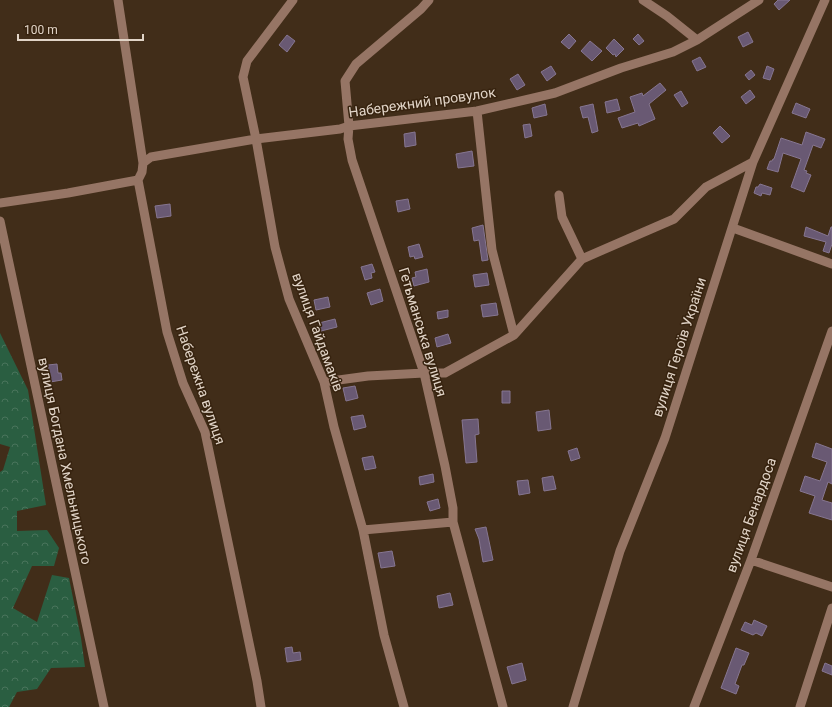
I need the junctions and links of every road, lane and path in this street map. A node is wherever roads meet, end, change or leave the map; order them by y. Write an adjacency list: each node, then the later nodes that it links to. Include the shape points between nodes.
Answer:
1 (118, 0): 12 (street, Набережна вулиця)
2 (293, 0): 10 (street, вулиця Гайдамаків, via 247,61 243,77)
3 (429, 0): 9 (street, Гетьманська вулиця, via 356,64 345,81)
4 (643, 0): 7 (street)
5 (759, 0): 7 (street, Набережний провулок)
6 (825, 0): 11 (street, вулиця Героїв України)
7 (697, 40): 8 (street, Набережний провулок, via 673,52 555,93)
8 (477, 111): 9 (street, Набережний провулок); 21 (street, via 492,250)
9 (349, 126): 10 (street, Набережний провулок); 22 (street, Гетьманська вулиця, via 348,139 352,160)
10 (256, 139): 12 (street, Набережний провулок, via 151,157); 23 (street, вулиця Гайдамаків, via 275,247 287,292)
11 (753, 162): 17 (street, вулиця Героїв України); 18 (street, via 706,187 674,220)
12 (143, 163): 13 (street, Набережна вулиця)
13 (138, 180): 15 (street); 30 (street, Набережна вулиця, via 168,332 183,383 205,432)
14 (559, 195): 18 (street, via 562,217)
15 (0, 203)
16 (0, 221): 29 (street, вулиця Богдана Хмельницького)
17 (733, 228): 19 (street); 33 (street, вулиця Героїв України, via 664,438 620,551)
18 (582, 259): 21 (street)
19 (832, 264)
20 (832, 331): 26 (street, вулиця Бенардоса)
21 (514, 336): 22 (street, via 445,373)
22 (424, 373): 23 (street, via 368,376); 24 (street, Гетьманська вулиця, via 445,466)
23 (324, 382): 25 (street, вулиця Гайдамаків)
24 (453, 522): 25 (street); 32 (street, Гетьманська вулиця)
25 (363, 530): 31 (street, вулиця Гайдамаків, via 384,635)
26 (750, 560): 27 (street); 34 (street, вулиця Бенардоса)
27 (832, 587)
28 (832, 608): 35 (street)
29 (104, 707)
30 (261, 707)
31 (404, 707)
32 (503, 707)
33 (573, 707)
34 (694, 707)
35 (800, 707)

